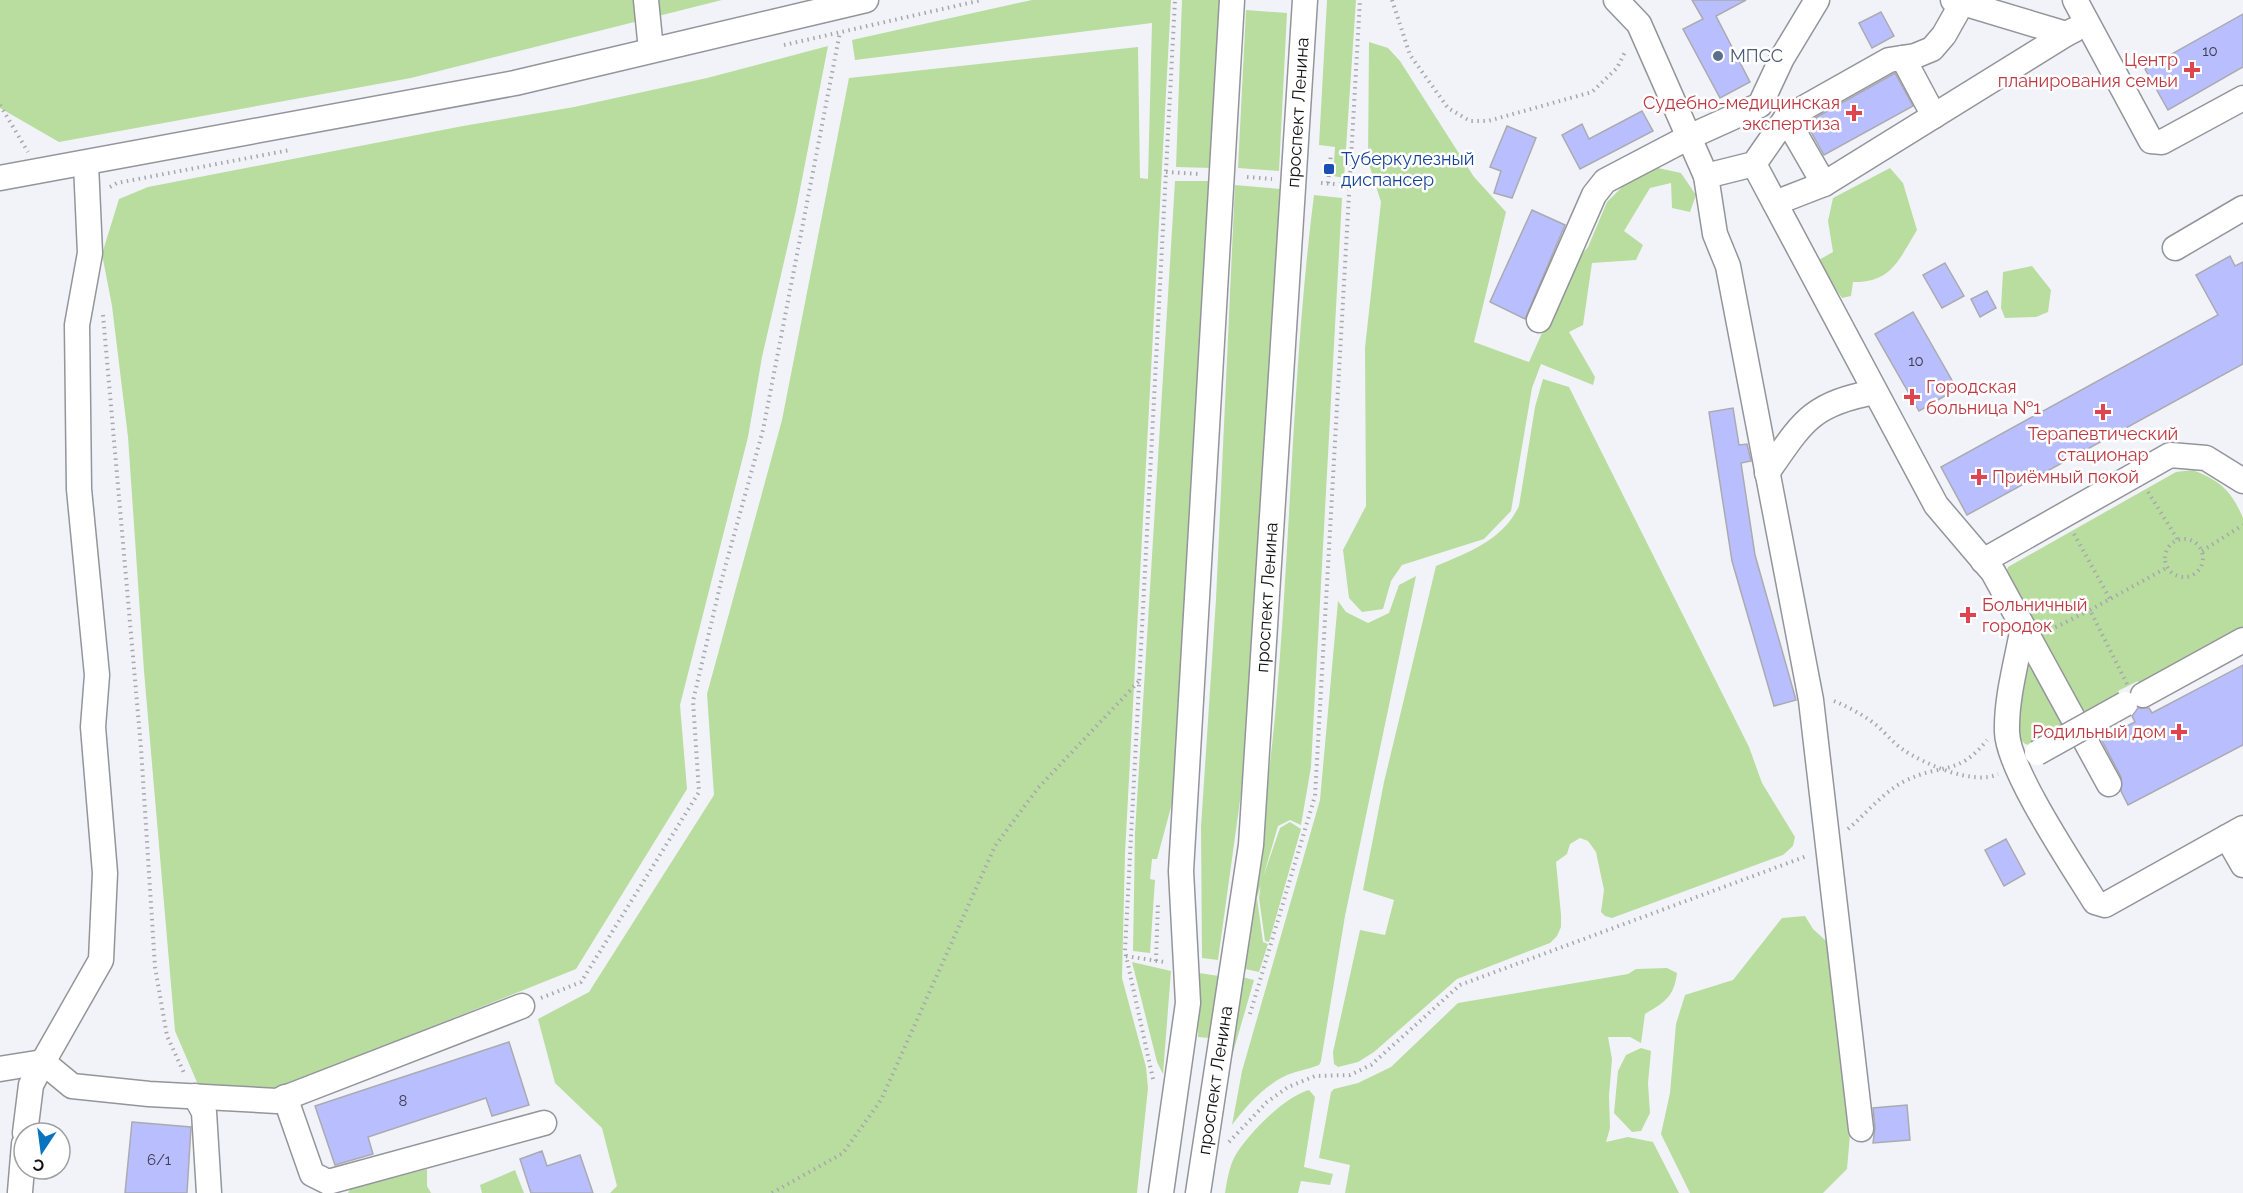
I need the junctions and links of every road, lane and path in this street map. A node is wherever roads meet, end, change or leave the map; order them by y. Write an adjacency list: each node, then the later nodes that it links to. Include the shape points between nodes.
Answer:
1 (646, 0): 15 (street)
2 (866, 0): 15 (street)
3 (1175, 0): 27 (path)
4 (1232, 0): 83 (street, проспект Ленина, via 1181,871 1188,1003)
5 (1305, 0): 84 (street, проспект Ленина, via 1251,845)
6 (1360, 0): 36 (path)
7 (1392, 0): 12 (path, via 1410,55 1448,108 1470,121 1488,121 1592,92 1617,68)
8 (1616, 0): 12 (street)
9 (1817, 0): 19 (street, via 1782,58)
10 (2075, 0): 13 (street)
11 (1958, 2): 13 (street); 16 (street, via 1944,34 1932,49)
12 (1639, 24): 22 (street)
13 (2076, 29): 17 (street, via 2151,141 2162,142); 20 (street)
14 (840, 32): 70 (path, via 763,430 720,582 693,701 699,792 581,982)
15 (651, 50): 24 (street, via 515,82)
16 (1903, 58): 20 (street); 21 (street, via 1889,60)
17 (2243, 98)
18 (0, 105): 26 (path)
19 (1760, 105): 21 (street); 22 (street)
20 (1934, 116): 35 (street)
21 (1780, 127): 25 (street); 35 (street)
22 (1689, 137): 29 (street); 41 (street, via 1605,181 1599,188)
23 (1330, 154): 34 (path)
24 (86, 164): 26 (street); 72 (street, via 90,253 77,325 79,489 97,675 93,727 105,873 101,960)
25 (1754, 164): 29 (street); 37 (street)
26 (39, 171): 31 (street)
27 (1166, 172): 28 (path); 57 (path)
28 (1200, 174)
29 (1706, 176): 43 (street, via 1714,234 1728,266)
30 (1247, 177): 32 (path)
31 (0, 178)
32 (1276, 179)
33 (1322, 183): 34 (path)
34 (1328, 183): 36 (path)
35 (1824, 184): 37 (street)
36 (1348, 185): 71 (path, via 1315,796)
37 (1775, 203): 42 (street)
38 (2243, 208): 39 (street)
39 (2175, 248)
40 (103, 312): 75 (path, via 141,748 155,967 166,1036)
41 (1539, 320)
42 (1875, 392): 43 (street, via 1842,398 1815,412 1798,428); 50 (street, via 1936,505)
43 (1767, 473): 58 (street)
44 (2137, 474): 45 (street, via 2170,455 2206,458); 46 (street); 48 (path)
45 (2243, 481)
46 (2064, 515): 50 (street); 52 (path)
47 (2243, 525): 49 (path)
48 (2178, 540): 49 (path, via 2192,540); 51 (path, via 2166,551)
49 (2202, 551): 51 (path, via 2202,564 2192,574 2179,575)
50 (1983, 561): 54 (street, via 1993,572)
51 (2168, 567): 52 (path)
52 (2110, 599): 53 (path)
53 (2090, 610): 54 (path); 56 (path)
54 (2026, 634): 59 (street); 62 (street)
55 (2243, 640): 60 (street, bridge)
56 (2124, 678)
57 (1140, 680): 67 (path); 82 (path, via 1038,788 995,846 881,1100 843,1152)
58 (1809, 690): 61 (path, via 1855,710 1902,749); 64 (street)
59 (2008, 715): 60 (street, via 2009,744); 61 (path, via 1997,733 1972,758)
60 (2027, 758): 61 (path, via 1980,779); 63 (street, via 2044,818 2100,905)
61 (1947, 770): 64 (path, via 1906,780)
62 (2109, 784)
63 (2235, 832): 65 (street)
64 (1828, 845): 79 (street); 80 (path, via 1461,985 1377,1060 1356,1072 1304,1079 1278,1094)
65 (2243, 865)
66 (1158, 894): 68 (path)
67 (1126, 956): 68 (path); 74 (path)
68 (1156, 961): 69 (path)
69 (1165, 962)
70 (522, 1006): 76 (street)
71 (1249, 1018)
72 (44, 1062): 73 (street); 75 (street, via 72,1086); 77 (street, via 31,1085)
73 (0, 1070)
74 (1154, 1082)
75 (195, 1096): 76 (street, via 277,1101); 81 (street, via 204,1112)
76 (285, 1097): 78 (street, via 312,1174 328,1182)
77 (26, 1121)
78 (544, 1124)
79 (1862, 1129)
80 (1225, 1147)
81 (209, 1193)
82 (772, 1193)
83 (1161, 1193)
84 (1198, 1193)

